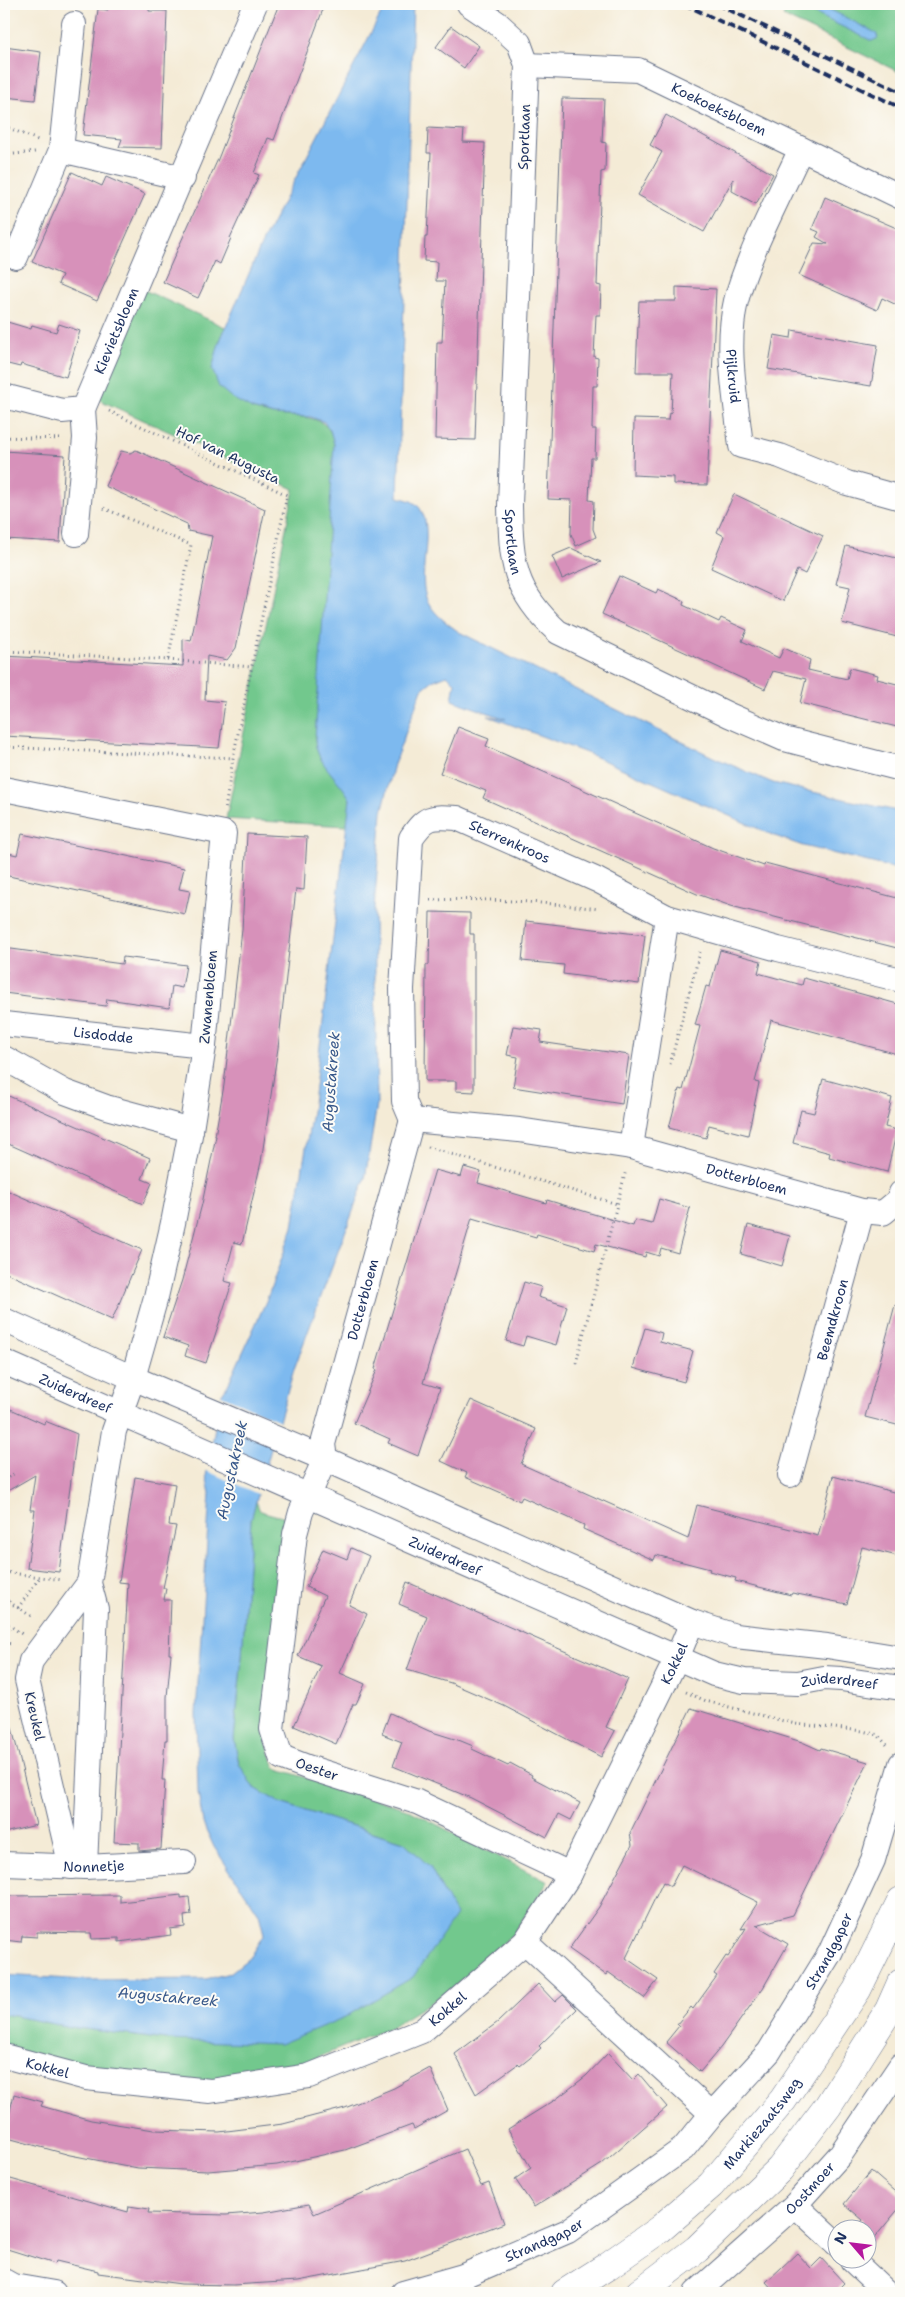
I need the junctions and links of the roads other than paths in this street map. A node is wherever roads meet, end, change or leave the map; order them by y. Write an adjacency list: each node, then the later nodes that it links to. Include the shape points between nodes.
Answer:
1 (255, 4): 7 (street, Kievietsbloem)
2 (469, 4): 4 (street, via 519,43)
3 (74, 24): 5 (street)
4 (527, 65): 6 (street, Koekoeksbloem, via 638,70); 14 (street, Sportlaan, via 510,505 511,552 526,597 558,632 729,715 784,739)
5 (61, 150): 7 (street); 9 (street)
6 (801, 150): 8 (street, Koekoeksbloem); 12 (street, Pijlkruid, via 751,260 736,302 731,355 741,446 780,456 847,483)
7 (183, 178): 11 (street, Kievietsbloem)
8 (901, 197)
9 (16, 257)
10 (4, 396): 11 (street, via 62,411)
11 (83, 409): 13 (street, via 85,438)
12 (901, 498)
13 (76, 534)
14 (901, 769)
15 (4, 789): 19 (street, Zwanenbloem, via 224,833)
16 (667, 917): 17 (street, Sterrenkroos); 22 (street, Sterrenkroos, via 596,880 457,818 434,816 420,824 411,838 402,989 404,1100); 23 (street)
17 (901, 980)
18 (4, 1024): 19 (street, Lisdodde)
19 (204, 1046): 21 (street, Zwanenbloem)
20 (4, 1058): 21 (street, via 73,1095)
21 (191, 1130): 28 (street, Zwanenbloem, via 169,1242)
22 (409, 1130): 23 (street, Dotterbloem, via 519,1130); 30 (street, Dotterbloem, via 323,1444)
23 (632, 1148): 25 (street, Dotterbloem)
24 (901, 1193): 25 (street, via 900,1199 883,1213)
25 (862, 1211): 31 (street, Beemdkroon)
26 (4, 1320): 28 (street)
27 (4, 1362): 29 (street, Zuiderdreef)
28 (133, 1378): 29 (street, Zwanenbloem); 30 (street)
29 (120, 1413): 32 (street, Zuiderdreef); 33 (street, Kreukel, via 114,1431)
30 (325, 1459): 32 (street); 34 (street)
31 (790, 1475)
32 (308, 1495): 35 (street, Zuiderdreef); 42 (street, Oester, via 295,1534 272,1729 282,1757 417,1802)
33 (89, 1583): 41 (street, Kreukel, via 96,1609); 41 (street, Kreukel, via 31,1660 27,1680)
34 (692, 1622): 35 (street, Kokkel); 36 (street, via 735,1636)
35 (677, 1658): 37 (street, Zuiderdreef, via 714,1674 744,1681 798,1683 832,1678); 42 (street, Kokkel)
36 (901, 1658)
37 (901, 1688)
38 (896, 1756): 48 (street, Strandgaper, via 874,1860 830,1953 770,2052)
39 (184, 1862): 41 (street, Nonnetje)
40 (4, 1864): 41 (street, Nonnetje)
41 (78, 1867)
42 (570, 1874): 44 (street, Kokkel)
43 (901, 1901): 55 (main road, Markiezaatsweg, via 857,1990 783,2100 711,2185 660,2229)
44 (525, 1942): 46 (street, Kokkel, via 422,2031 309,2076 210,2091 86,2078); 48 (street)
45 (901, 1983): 56 (main road, via 889,2010 828,2106 780,2169 697,2249)
46 (4, 2056)
47 (901, 2065): 49 (street, Oostmoer, via 840,2155)
48 (712, 2114): 54 (street, Strandgaper, via 684,2150 568,2231 463,2276)
49 (795, 2205): 50 (street); 57 (street, Oostmoer)
50 (828, 2236)
51 (863, 2270): 58 (street)
52 (4, 2281): 53 (street, via 13,2286)
53 (54, 2293)
54 (403, 2293)
55 (565, 2293)
56 (639, 2293)
57 (696, 2293)
58 (887, 2293)

